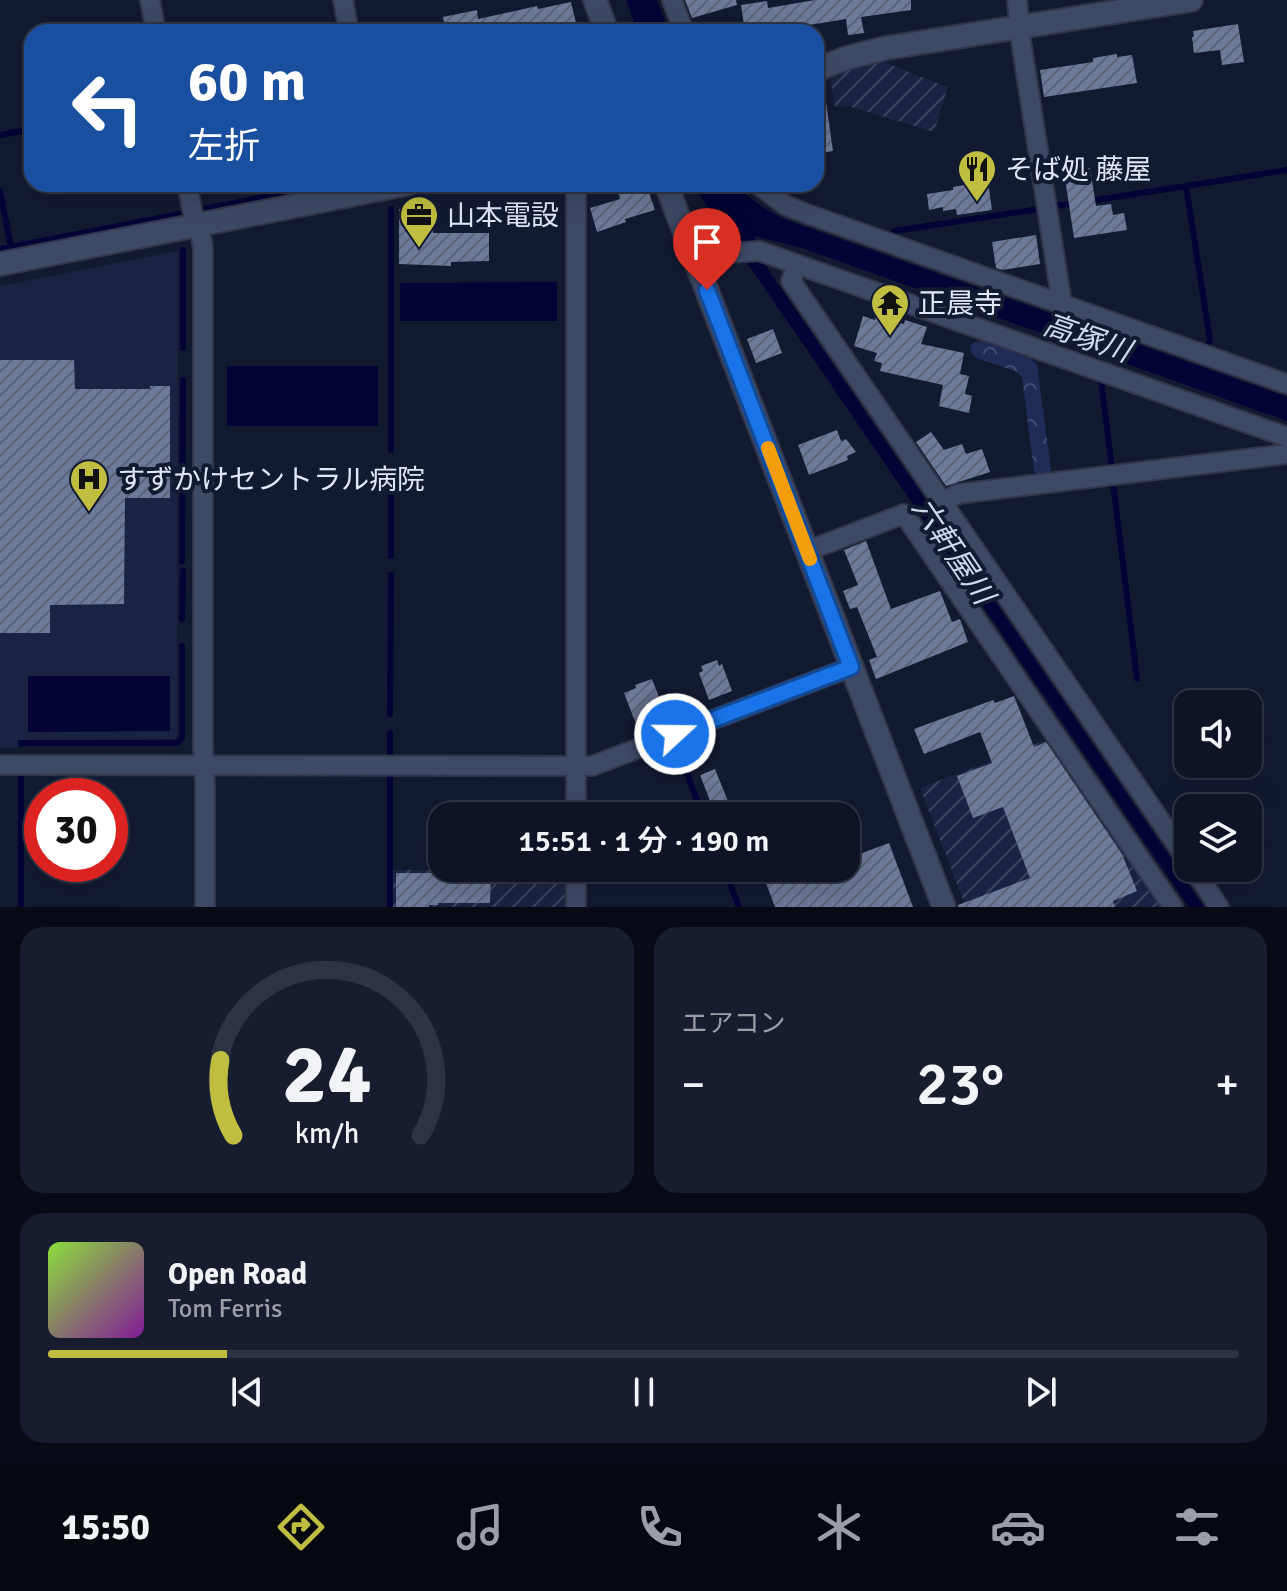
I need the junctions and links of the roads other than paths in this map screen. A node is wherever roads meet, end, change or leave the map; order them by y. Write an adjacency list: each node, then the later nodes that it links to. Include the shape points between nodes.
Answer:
1 (150, 0): 7 (street)
2 (343, 0): 8 (street)
3 (595, 0): 9 (street)
4 (672, 0): 10 (street)
5 (1017, 0): 11 (street)
6 (1191, 0): 11 (street)
7 (154, 24)
8 (348, 24)
9 (600, 24)
10 (681, 24)
11 (1020, 27): 12 (street, via 866,52); 22 (street)
12 (824, 67)
13 (189, 192): 18 (street)
14 (351, 192): 18 (street)
15 (576, 192): 31 (street)
16 (669, 192): 19 (street)
17 (768, 192): 22 (street, via 802,212)
18 (197, 224): 20 (street); 30 (street, via 203,248)
19 (696, 261): 21 (street, via 714,254 759,251); 27 (street)
20 (0, 264)
21 (797, 264): 24 (street); 26 (street, via 791,281)
22 (1062, 304): 23 (street)
23 (1287, 384)
24 (1287, 437)
25 (1287, 454): 26 (street, via 957,494)
26 (943, 504): 33 (street)
27 (807, 551): 28 (street); 39 (street, via 904,514)
28 (851, 667): 31 (street, via 592,766); 38 (street)
29 (0, 765): 30 (street)
30 (204, 766): 31 (street); 36 (street)
31 (576, 766): 32 (street)
32 (576, 802)
33 (1174, 841)
34 (576, 882): 37 (street)
35 (1202, 882): 40 (street)
36 (205, 907)
37 (576, 907)
38 (944, 907)
39 (1173, 907)
40 (1219, 907)

